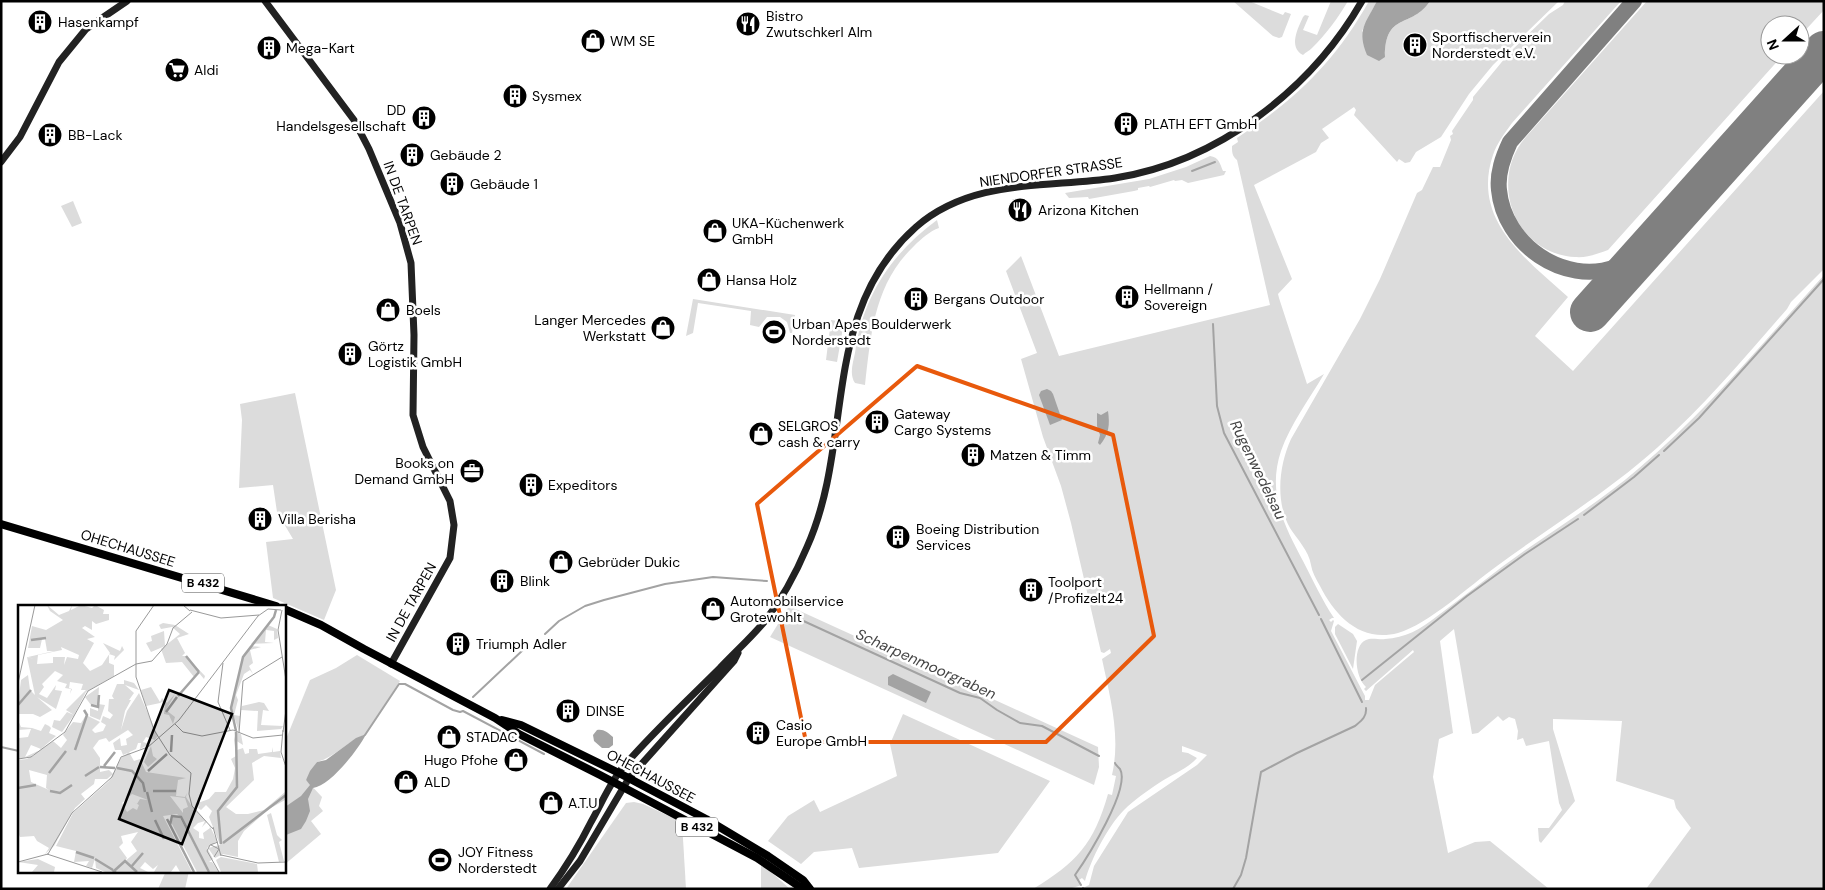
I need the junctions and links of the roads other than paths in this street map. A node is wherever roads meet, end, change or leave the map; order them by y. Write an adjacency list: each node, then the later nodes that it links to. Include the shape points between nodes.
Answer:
1 (127, 1): 4 (main road, via 86,29 59,62 20,137)
2 (265, 1): 9 (main road, IN DE TARPEN, via 354,120 400,223 411,263 413,415 421,441 450,501 454,525 450,558)
3 (1362, 1): 8 (main road, NIENDORFER STRASSE, via 1342,32 1308,72 1260,115 1218,142 1181,159 1114,178 1003,188 970,196 941,209 917,226 892,251 870,286 852,330 827,482 816,524 776,605)
4 (1, 162)
5 (1, 524): 6 (main road, OHECHAUSSEE / B 432)
6 (273, 605)
7 (285, 609): 9 (main road, OHECHAUSSEE / B 432)
8 (739, 650): 11 (main road, NIENDORFER STRASSE); 12 (main road, NIENDORFER STRASSE, via 734,661)
9 (391, 664): 10 (main road, OHECHAUSSEE / B 432)
10 (495, 718): 11 (main road, OHECHAUSSEE / B 432, via 521,725); 13 (main road, OHECHAUSSEE / B 432)
11 (619, 772): 12 (main road, OHECHAUSSEE / B 432); 13 (main road, NIENDORFER STRASSE)
12 (630, 778): 14 (main road, NIENDORFER STRASSE); 18 (main road, OHECHAUSSEE / B 432, via 732,832 802,880)
13 (613, 782): 14 (main road, OHECHAUSSEE / B 432); 15 (main road, NIENDORFER STRASSE, via 573,856)
14 (623, 787): 16 (main road, NIENDORFER STRASSE, via 580,861); 17 (main road, OHECHAUSSEE / B 432, via 757,858)
15 (550, 889)
16 (558, 889)
17 (803, 889)
18 (810, 889)

